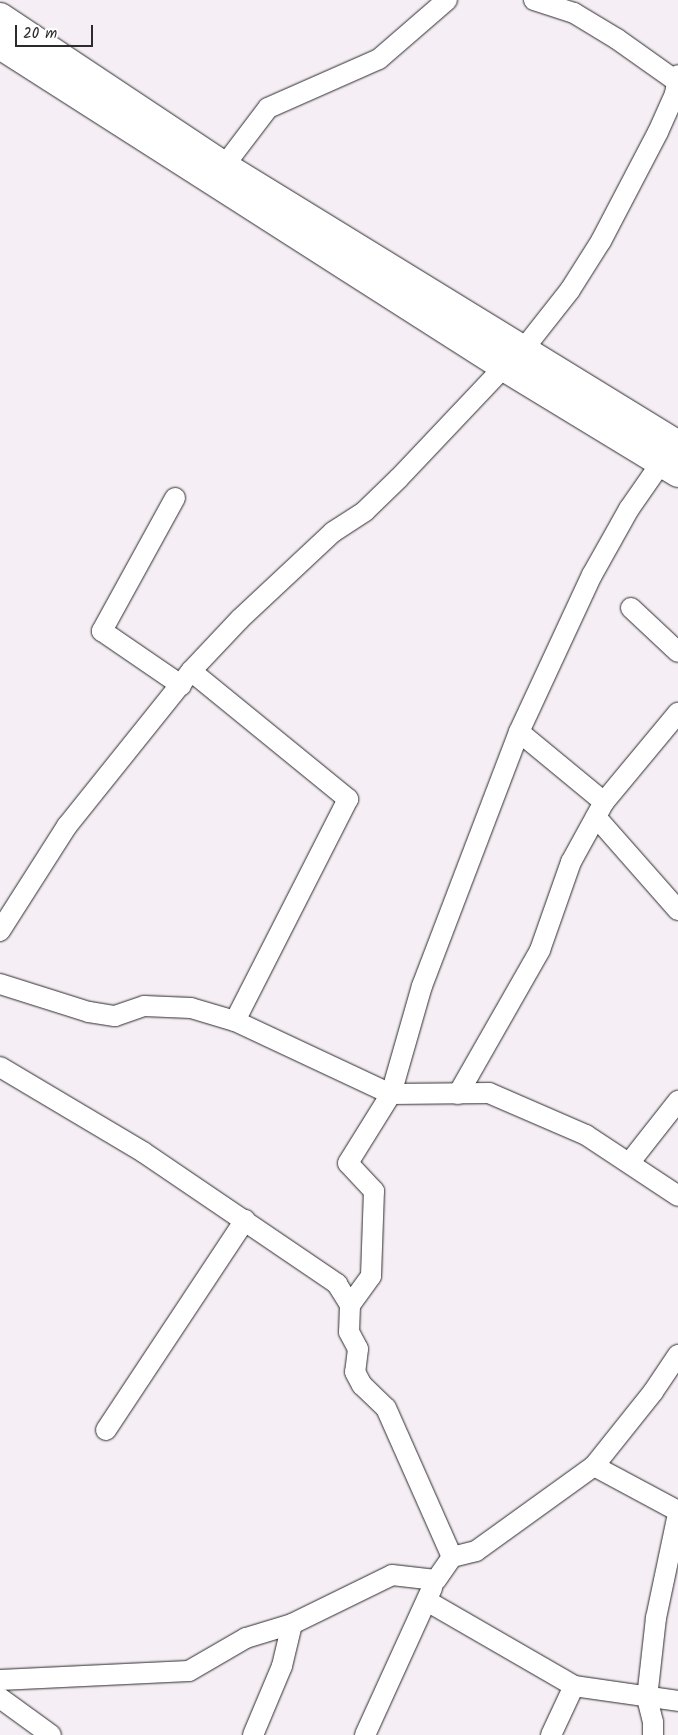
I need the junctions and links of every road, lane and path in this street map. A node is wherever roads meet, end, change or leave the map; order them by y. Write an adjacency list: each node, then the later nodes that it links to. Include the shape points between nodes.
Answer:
1 (447, 0): 6 (street, via 379,59 268,108)
2 (534, 0): 5 (street, via 574,13 617,38)
3 (0, 17): 6 (street)
4 (0, 45): 7 (street)
5 (677, 87): 7 (street, via 600,242 570,290)
6 (224, 166): 7 (street)
7 (513, 359): 8 (street); 12 (street, via 399,478 365,511 333,532 240,618)
8 (672, 460): 14 (street, via 629,509 592,576)
9 (175, 498): 12 (street, via 102,630)
10 (631, 608): 11 (street)
11 (678, 652)
12 (186, 678): 17 (street, via 67,826); 19 (street, via 348,799)
13 (678, 713): 15 (street)
14 (519, 732): 15 (street); 21 (street, via 422,986)
15 (600, 810): 16 (street); 22 (street, via 571,862 536,958)
16 (678, 910)
17 (0, 932)
18 (0, 984): 19 (street, via 89,1012 115,1016 144,1006 192,1008)
19 (235, 1021): 21 (street)
20 (0, 1067): 26 (street, via 143,1152)
21 (391, 1094): 22 (street); 27 (street, via 348,1164 374,1191 371,1276)
22 (458, 1094): 24 (street, via 489,1093 586,1135)
23 (678, 1101): 24 (street)
24 (630, 1162): 25 (street)
25 (678, 1196)
26 (245, 1220): 27 (street, via 337,1284); 29 (street)
27 (350, 1305): 32 (street, via 349,1332 358,1349 355,1372 362,1384 386,1408)
28 (678, 1355): 30 (street, via 654,1392)
29 (106, 1430)
30 (594, 1466): 31 (street); 32 (street, via 476,1551)
31 (678, 1512): 39 (street, via 656,1618)
32 (452, 1556): 33 (street)
33 (436, 1580): 34 (street); 35 (street, via 392,1575)
34 (427, 1601): 37 (street); 43 (street)
35 (292, 1624): 36 (street, via 246,1638 189,1671); 42 (street, via 282,1666)
36 (0, 1680)
37 (574, 1686): 39 (street); 44 (street)
38 (0, 1698): 41 (street)
39 (647, 1698): 40 (street); 45 (street)
40 (678, 1701)
41 (51, 1735)
42 (253, 1735)
43 (365, 1735)
44 (551, 1735)
45 (653, 1735)

